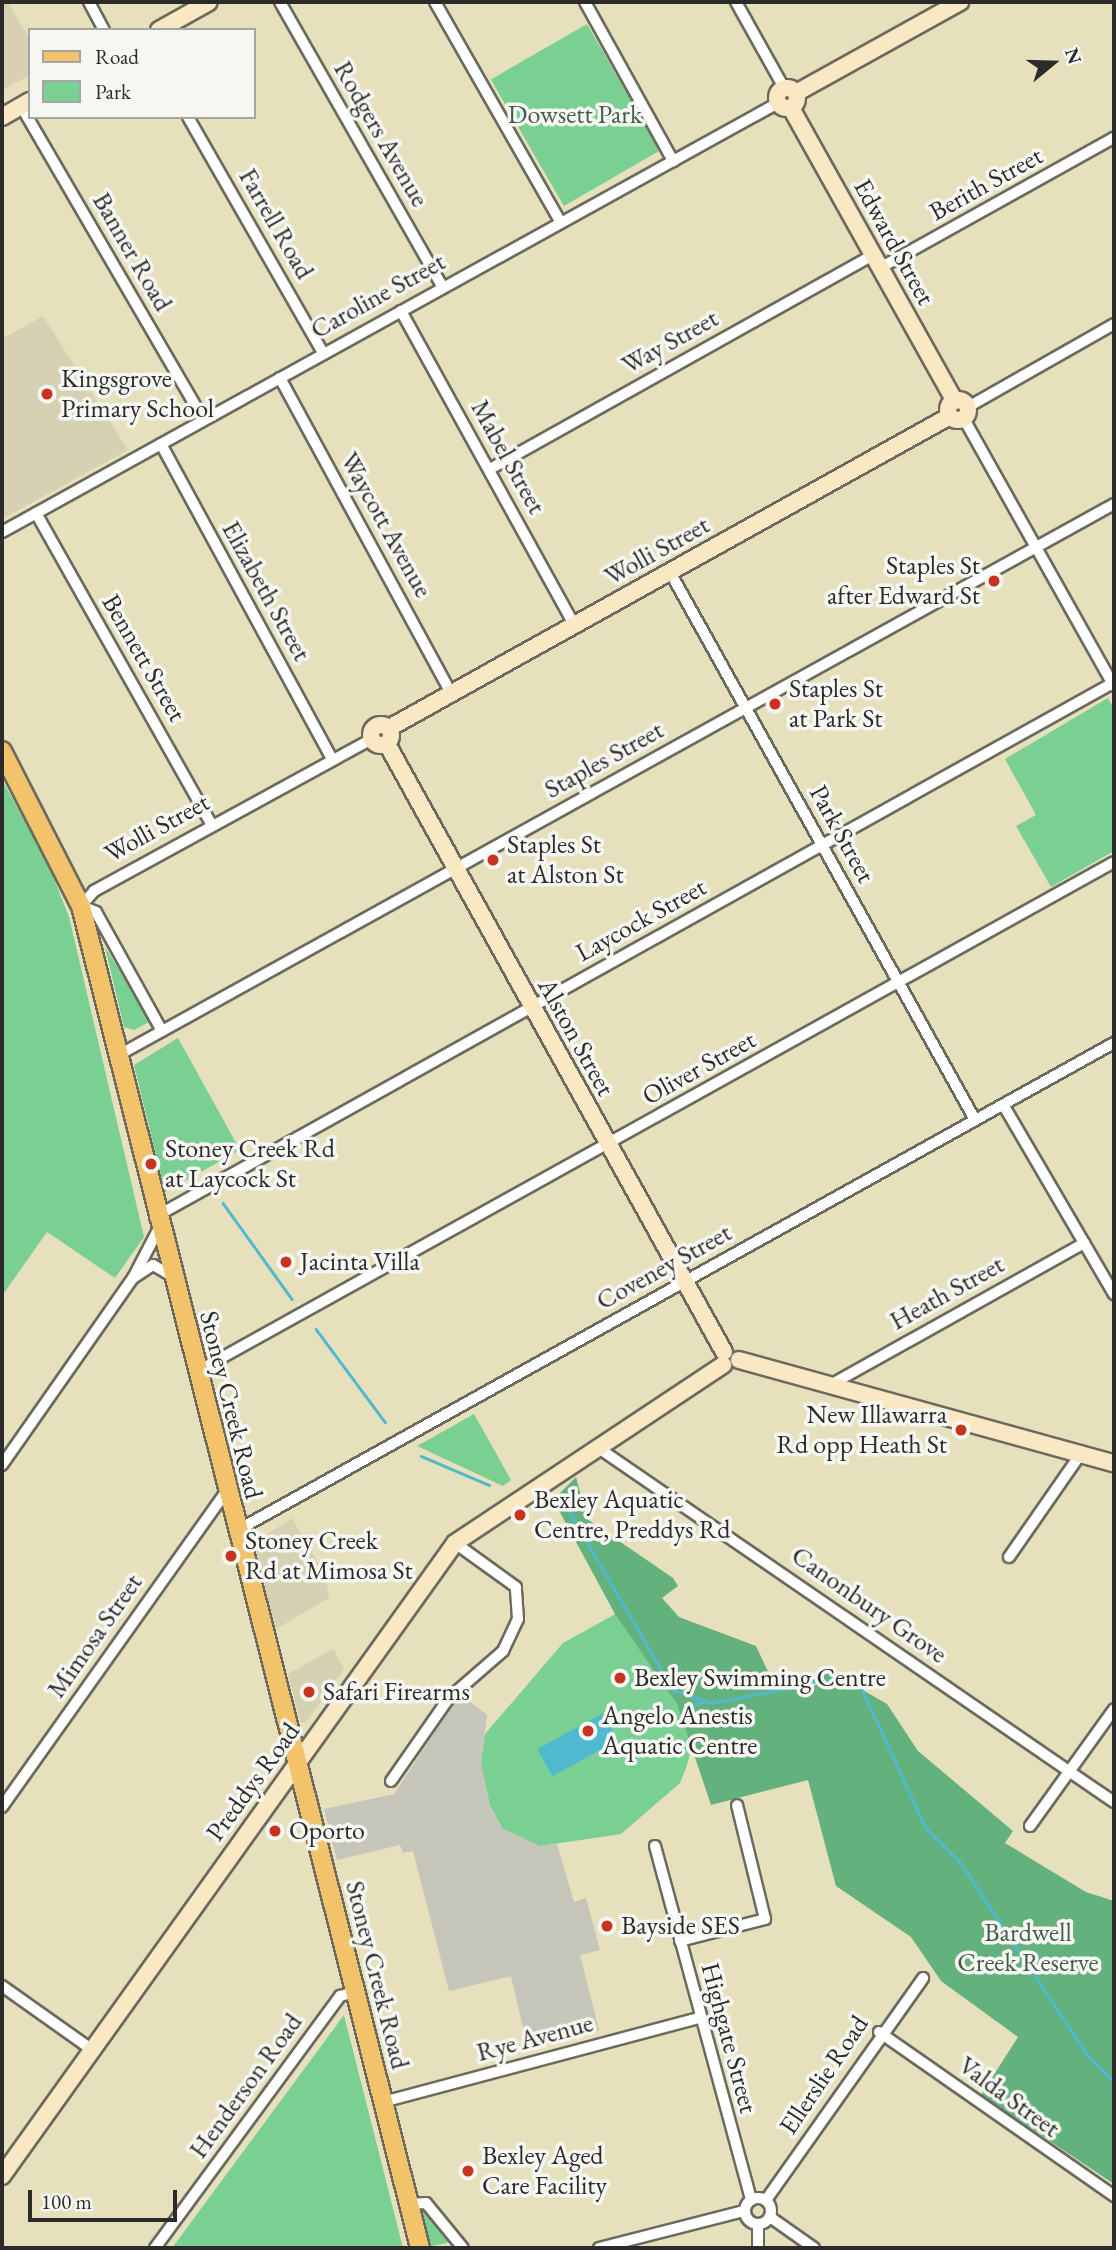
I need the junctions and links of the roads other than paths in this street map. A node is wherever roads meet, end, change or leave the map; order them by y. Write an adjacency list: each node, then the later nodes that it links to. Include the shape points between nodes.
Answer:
1 (89, 2): 8 (street)
2 (209, 2): 9 (street)
3 (280, 2): 19 (street, Rodgers Avenue)
4 (435, 2): 17 (street)
5 (584, 2): 16 (street)
6 (736, 2): 10 (street, Edward Street)
7 (960, 2): 10 (street, Caroline Street)
8 (103, 28)
9 (163, 28)
10 (787, 98): 16 (street, Caroline Street); 18 (street, Edward Street)
11 (25, 104): 12 (street)
12 (2, 117)
13 (33, 119): 25 (street, Banner Road)
14 (189, 119): 22 (street, Farrell Road)
15 (1114, 138): 18 (street, Berith Street)
16 (673, 161): 17 (street, Caroline Street)
17 (561, 223): 19 (street, Caroline Street)
18 (876, 262): 24 (street, Edward Street); 27 (street, Way Street)
19 (443, 288): 20 (street, Caroline Street)
20 (401, 311): 22 (street, Caroline Street); 27 (street, Mabel Street)
21 (1114, 324): 24 (street, Wolli Street)
22 (324, 354): 23 (street, Caroline Street)
23 (280, 378): 25 (street, Caroline Street); 35 (street, Waycott Avenue)
24 (959, 411): 31 (street, Edward Street); 32 (street, Wolli Street)
25 (204, 421): 26 (street, Caroline Street)
26 (160, 444): 29 (street, Caroline Street); 39 (street, Elizabeth Street)
27 (490, 470): 33 (street, Mabel Street)
28 (1114, 504): 31 (street, Staples Street)
29 (36, 513): 30 (street, Caroline Street); 40 (street, Bennett Street)
30 (2, 532)
31 (1036, 547): 34 (street, Edward Street); 36 (street, Staples Street)
32 (670, 572): 33 (street, Wolli Street); 36 (street, Park Street)
33 (575, 625): 35 (street, Wolli Street)
34 (1113, 684): 41 (street, Laycock Street)
35 (452, 693): 37 (street, Wolli Street)
36 (746, 708): 41 (street, Park Street); 43 (street, Staples Street)
37 (383, 737): 39 (street, Wolli Street); 43 (street, Alston Street)
38 (2, 751): 44 (main road, Stoney Creek Road)
39 (332, 759): 40 (street, Wolli Street)
40 (212, 825): 44 (street, Wolli Street, via 94,891)
41 (822, 844): 45 (street, Park Street); 46 (street, Laycock Street)
42 (1114, 862): 45 (street, Oliver Street)
43 (454, 869): 46 (street, Alston Street); 47 (street, Staples Street)
44 (81, 906): 47 (street, via 96,912); 49 (main road, Stoney Creek Road)
45 (899, 983): 51 (street, Park Street); 52 (street, Oliver Street)
46 (532, 1007): 52 (street, Alston Street); 53 (street, Laycock Street)
47 (162, 1031): 49 (street, Staples Street)
48 (1114, 1043): 50 (street, Coveney Street)
49 (117, 1056): 53 (main road, Stoney Creek Road)
50 (1004, 1106): 51 (street, Coveney Street); 54 (street)
51 (974, 1118): 57 (street, Coveney Street)
52 (607, 1144): 57 (street, Alston Street); 60 (street, Oliver Street)
53 (157, 1223): 55 (main road, Stoney Creek Road); 56 (street)
54 (1084, 1243): 58 (street); 61 (street, Heath Street)
55 (170, 1275): 56 (street, via 153,1265); 60 (main road, Stoney Creek Road)
56 (134, 1278): 66 (street)
57 (684, 1282): 59 (street, Alston Street); 68 (street, Coveney Street)
58 (1114, 1294)
59 (723, 1359): 61 (street, Preddys Road, via 733,1368 739,1360); 62 (street, Preddys Road)
60 (195, 1373): 67 (main road, Stoney Creek Road)
61 (832, 1384): 63 (street)
62 (597, 1447): 69 (street, Preddys Road); 73 (street, Canonbury Grove)
63 (1084, 1452): 64 (street); 65 (street); 70 (street)
64 (1114, 1458)
65 (1114, 1463)
66 (2, 1465)
67 (226, 1492): 68 (main road, Stoney Creek Road); 77 (street, Mimosa Street)
68 (236, 1531): 72 (main road, Stoney Creek Road)
69 (455, 1543): 72 (street, Preddys Road); 74 (street, via 516,1587 518,1619 503,1651 449,1698)
70 (1009, 1557)
71 (1114, 1709): 73 (street)
72 (296, 1763): 83 (main road, Stoney Creek Road); 86 (street, Preddys Road)
73 (1072, 1770): 75 (street, Canonbury Grove); 78 (street)
74 (391, 1781)
75 (1114, 1802)
76 (737, 1805): 80 (street, via 765,1919)
77 (2, 1807)
78 (1030, 1826)
79 (655, 1846): 80 (street, Highgate Street)
80 (680, 1941): 84 (street, Highgate Street)
81 (923, 1978): 85 (street, Ellerslie Road)
82 (2, 1986): 86 (street)
83 (355, 1992): 87 (main road, Stoney Creek Road); 96 (street, Henderson Road, via 340,1996)
84 (699, 2018): 87 (street, Rye Avenue); 90 (street, Highgate Street)
85 (879, 2032): 89 (street, Valda Street); 91 (street, Ellerslie Road)
86 (91, 2049): 88 (street, Preddys Road)
87 (383, 2102): 92 (main road, Stoney Creek Road)
88 (2, 2176)
89 (1114, 2196)
90 (751, 2200): 91 (street); 93 (street)
91 (765, 2200): 94 (street)
92 (409, 2204): 97 (main road, Stoney Creek Road); 98 (street, via 426,2203)
93 (744, 2211): 95 (street); 99 (street)
94 (770, 2217): 95 (street); 101 (street)
95 (758, 2224): 100 (street)
96 (155, 2248)
97 (420, 2248)
98 (463, 2248)
99 (603, 2248)
100 (758, 2248)
101 (814, 2248)

